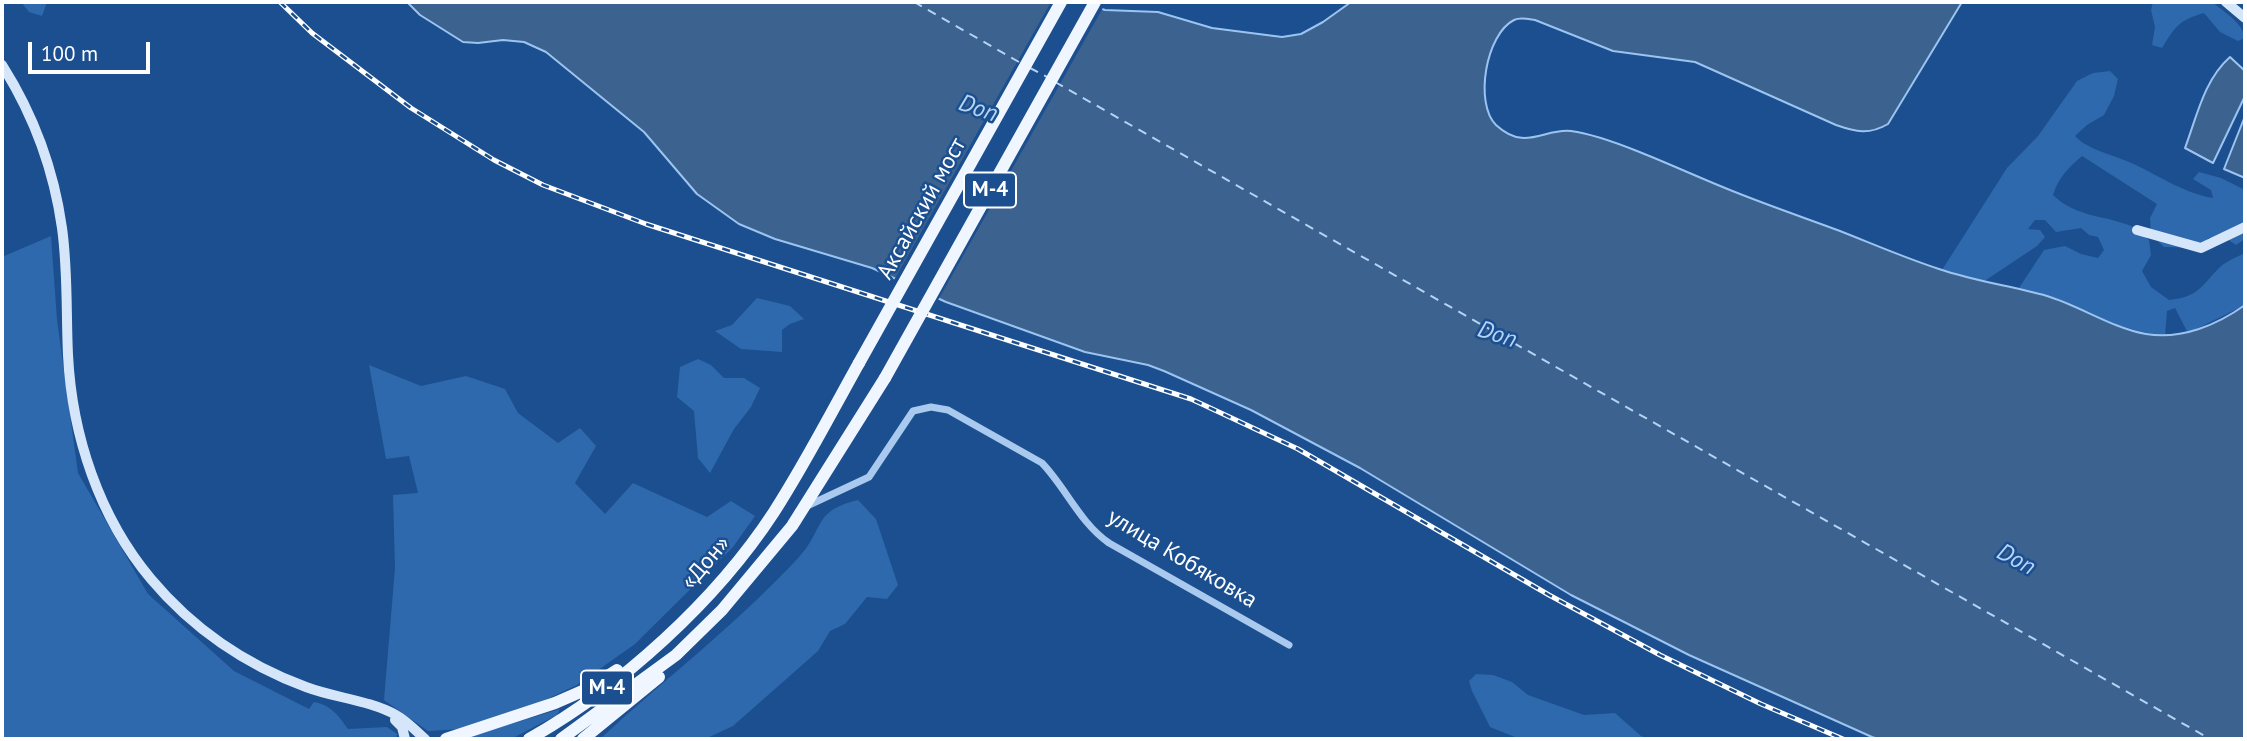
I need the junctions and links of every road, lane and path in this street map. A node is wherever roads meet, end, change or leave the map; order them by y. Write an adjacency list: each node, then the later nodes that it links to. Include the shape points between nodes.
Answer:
1 (1061, 2): 8 (main road, Аксайский мост / М-4, bridge)
2 (1095, 2): 9 (main road, «Дон» / М-4, bridge, via 885,378)
3 (2226, 2): 4 (main road)
4 (2245, 18)
5 (2, 65): 13 (main road, via 47,160 56,192 73,407 85,454 115,526 151,579 221,644 264,670 307,688)
6 (2245, 227): 7 (main road, via 2201,248)
7 (2137, 230)
8 (859, 363): 10 (main road, «Дон» / М-4, via 774,513 708,599)
9 (803, 508): 11 (street, улица Кобяковка, via 869,477 913,411 947,410 1042,463 1098,536); 12 (main road, «Дон» / М-4, via 722,610)
10 (677, 626): 16 (main road, via 587,689); 17 (main road, «Дон» / М-4, via 608,687)
11 (1289, 645)
12 (676, 655): 18 (main road, «Дон» / М-4); 19 (main road, via 668,670)
13 (382, 709): 14 (main road, via 399,723); 15 (main road)
14 (405, 739)
15 (425, 739)
16 (446, 739)
17 (529, 739)
18 (561, 739)
19 (583, 739)

